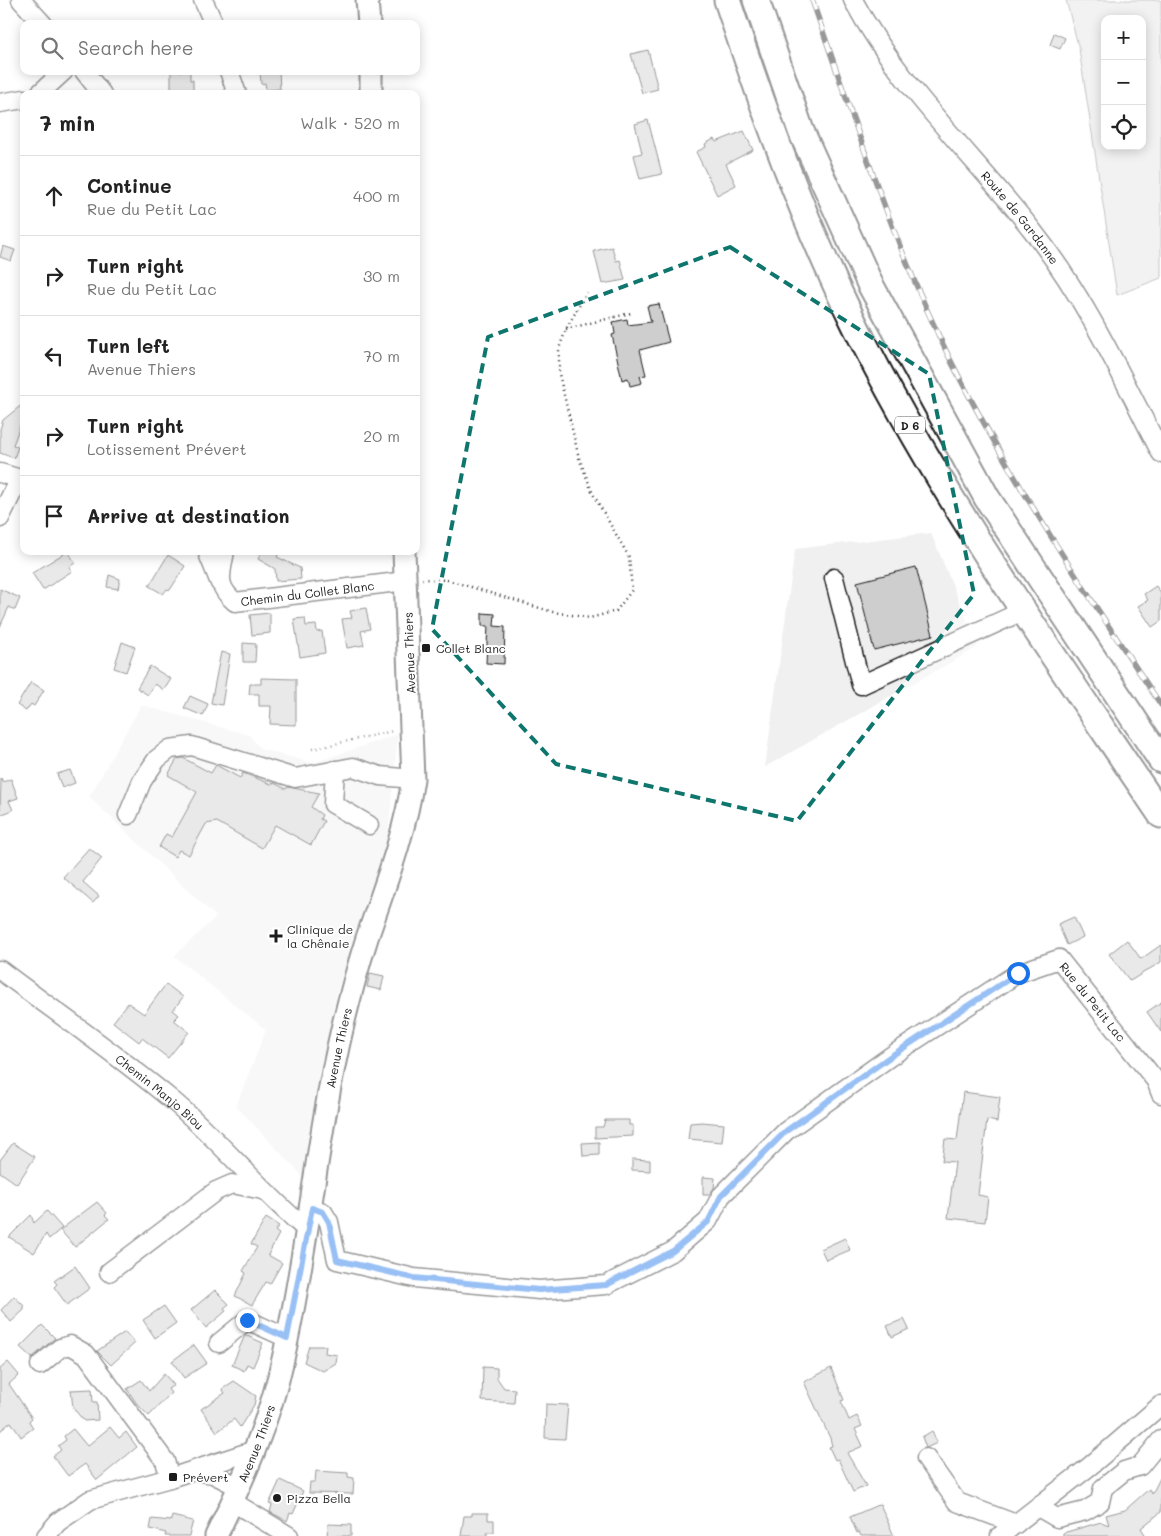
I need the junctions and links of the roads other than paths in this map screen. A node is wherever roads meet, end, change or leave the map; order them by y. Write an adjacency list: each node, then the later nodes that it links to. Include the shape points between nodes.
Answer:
1 (20, 0): 7 (street)
2 (203, 0): 8 (street)
3 (368, 0): 9 (main road)
4 (727, 0): 31 (highway, D 6, via 774,138 812,233 855,326 945,485)
5 (756, 0): 32 (highway, D 6, via 801,131 870,284 987,498)
6 (852, 0): 20 (street, Route de Gardanne, via 909,85 1033,231 1070,282 1095,323)
7 (39, 20)
8 (212, 20)
9 (369, 20)
10 (60, 75): 14 (street)
11 (87, 75): 15 (street)
12 (231, 75): 16 (street)
13 (371, 75): 17 (main road)
14 (43, 90)
15 (99, 90)
16 (236, 90)
17 (372, 90)
18 (20, 100): 19 (street)
19 (0, 103)
20 (1161, 453)
21 (0, 473): 22 (street)
22 (20, 479)
23 (20, 481): 24 (street)
24 (0, 518)
25 (209, 555): 30 (street)
26 (224, 555): 30 (street)
27 (404, 555): 29 (main road, Avenue Thiers)
28 (834, 578): 31 (street, via 860,685)
29 (406, 581): 30 (street, Chemin du Collet Blanc, via 235,602); 34 (main road, Avenue Thiers)
30 (220, 583)
31 (1025, 610): 36 (highway, D 6)
32 (1161, 760)
33 (335, 770): 34 (street, via 352,767 380,776); 35 (street, via 295,778 192,746 170,749 156,758); 37 (street, via 333,804)
34 (413, 779): 41 (main road, Avenue Thiers, via 408,815 366,940 343,1025 325,1112)
35 (128, 815)
36 (1161, 815)
37 (369, 825)
38 (0, 970): 40 (street, Chemin Manjo Biou, via 173,1101)
39 (1161, 1094): 41 (street, Rue du Petit Lac, via 1156,1081 1059,959 1018,973 891,1056 794,1125 721,1196 708,1222 673,1251 606,1285 539,1290 414,1278 337,1260 329,1222 323,1212)
40 (263, 1190): 42 (street, Chemin Manjo Biou); 43 (street, via 232,1184 216,1191)
41 (312, 1208): 42 (main road, Avenue Thiers)
42 (307, 1230): 44 (main road, Avenue Thiers)
43 (109, 1272)
44 (287, 1338): 45 (street, via 247,1320); 49 (main road, Avenue Thiers)
45 (218, 1343)
46 (40, 1365): 52 (street, via 60,1348 70,1345 86,1354 165,1461)
47 (1161, 1405): 54 (street)
48 (1161, 1440): 54 (street, via 1140,1466 1124,1471 1103,1488 1100,1502 1085,1511 1057,1518)
49 (255, 1450): 51 (street); 53 (main road, Avenue Thiers)
50 (926, 1458): 55 (street, via 957,1502)
51 (191, 1471): 52 (street); 53 (street, via 213,1474)
52 (170, 1478): 56 (street, via 90,1500 58,1522)
53 (236, 1494): 57 (main road, Avenue Thiers); 58 (street)
54 (1038, 1507): 55 (street)
55 (1016, 1524): 59 (street)
56 (46, 1536)
57 (216, 1536)
58 (289, 1536)
59 (1000, 1536)

